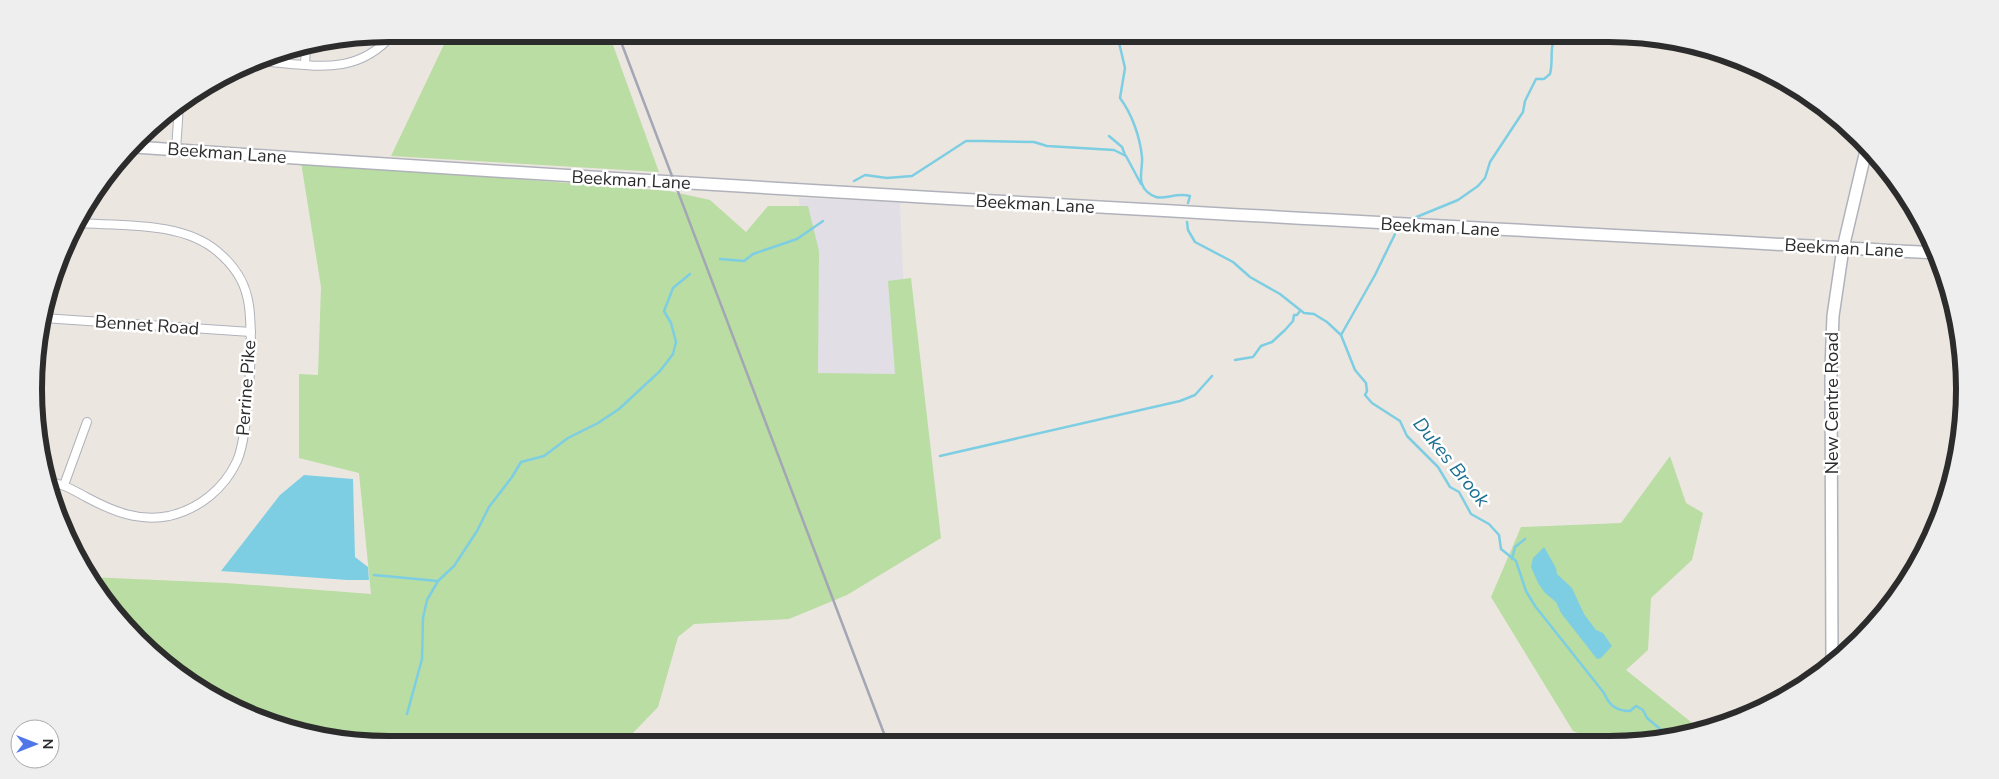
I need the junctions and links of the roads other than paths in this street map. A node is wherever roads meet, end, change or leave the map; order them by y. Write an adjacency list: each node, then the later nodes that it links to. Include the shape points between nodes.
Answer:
1 (385, 42): 4 (street, via 378,50 352,63 340,66)
2 (306, 53): 4 (street)
3 (275, 62): 4 (street)
4 (305, 64)
5 (178, 114): 7 (street)
6 (141, 147): 7 (street, Beekman Lane)
7 (176, 150): 10 (street, Beekman Lane, via 622,180)
8 (1865, 155): 10 (street, New Centre Road)
9 (85, 224): 13 (street, Perrine Pike, via 165,229 201,240 218,251 242,283 250,306)
10 (1843, 248): 11 (street, Beekman Lane); 17 (street, New Centre Road, via 1831,344)
11 (1928, 253)
12 (50, 318): 13 (street, Bennet Road)
13 (251, 332): 16 (street, Perrine Pike, via 242,446 232,470 204,501 169,516 136,517 120,514)
14 (87, 422): 16 (street)
15 (55, 483): 16 (street, Perrine Pike)
16 (64, 485)
17 (1832, 655)

